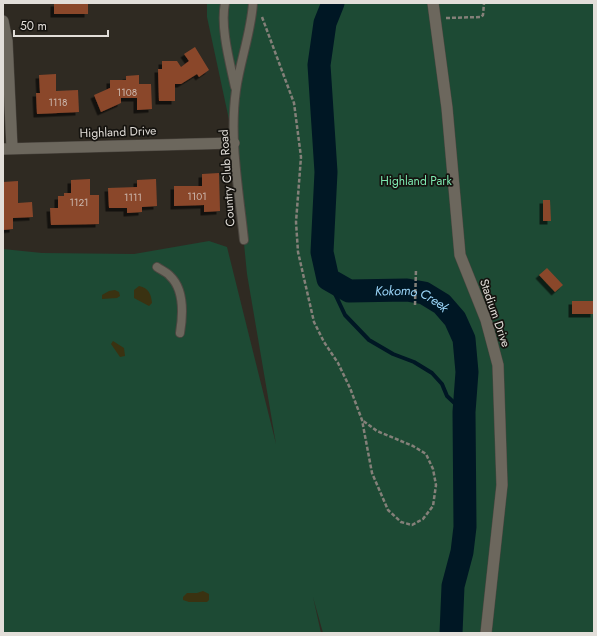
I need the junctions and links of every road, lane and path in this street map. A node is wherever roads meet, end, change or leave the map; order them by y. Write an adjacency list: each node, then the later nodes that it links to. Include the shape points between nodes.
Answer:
1 (225, 3): 8 (lane, Country Club Road, via 227,48)
2 (253, 3): 8 (lane, Country Club Road, via 252,23)
3 (433, 3): 6 (street, Stadium Drive)
4 (484, 3): 6 (path, via 481,18)
5 (262, 15): 16 (path, via 294,103 300,157 296,222 298,252 306,290 314,322 338,363)
6 (435, 18): 17 (street, Stadium Drive, via 447,108 460,255 486,320 498,365 502,485)
7 (3, 21): 10 (street, via 7,41)
8 (236, 90): 9 (lane, Country Club Road)
9 (234, 143): 10 (street, Highland Drive); 11 (lane, Country Club Road)
10 (8, 149)
11 (244, 240)
12 (157, 267): 15 (lane, via 170,276 177,286 183,314)
13 (416, 269): 14 (path)
14 (415, 305)
15 (180, 333)
16 (362, 420): 16 (path, via 372,473 388,510 401,522 412,525 423,519 433,506 436,485 433,469 426,454 414,446 376,431)
17 (486, 633)

